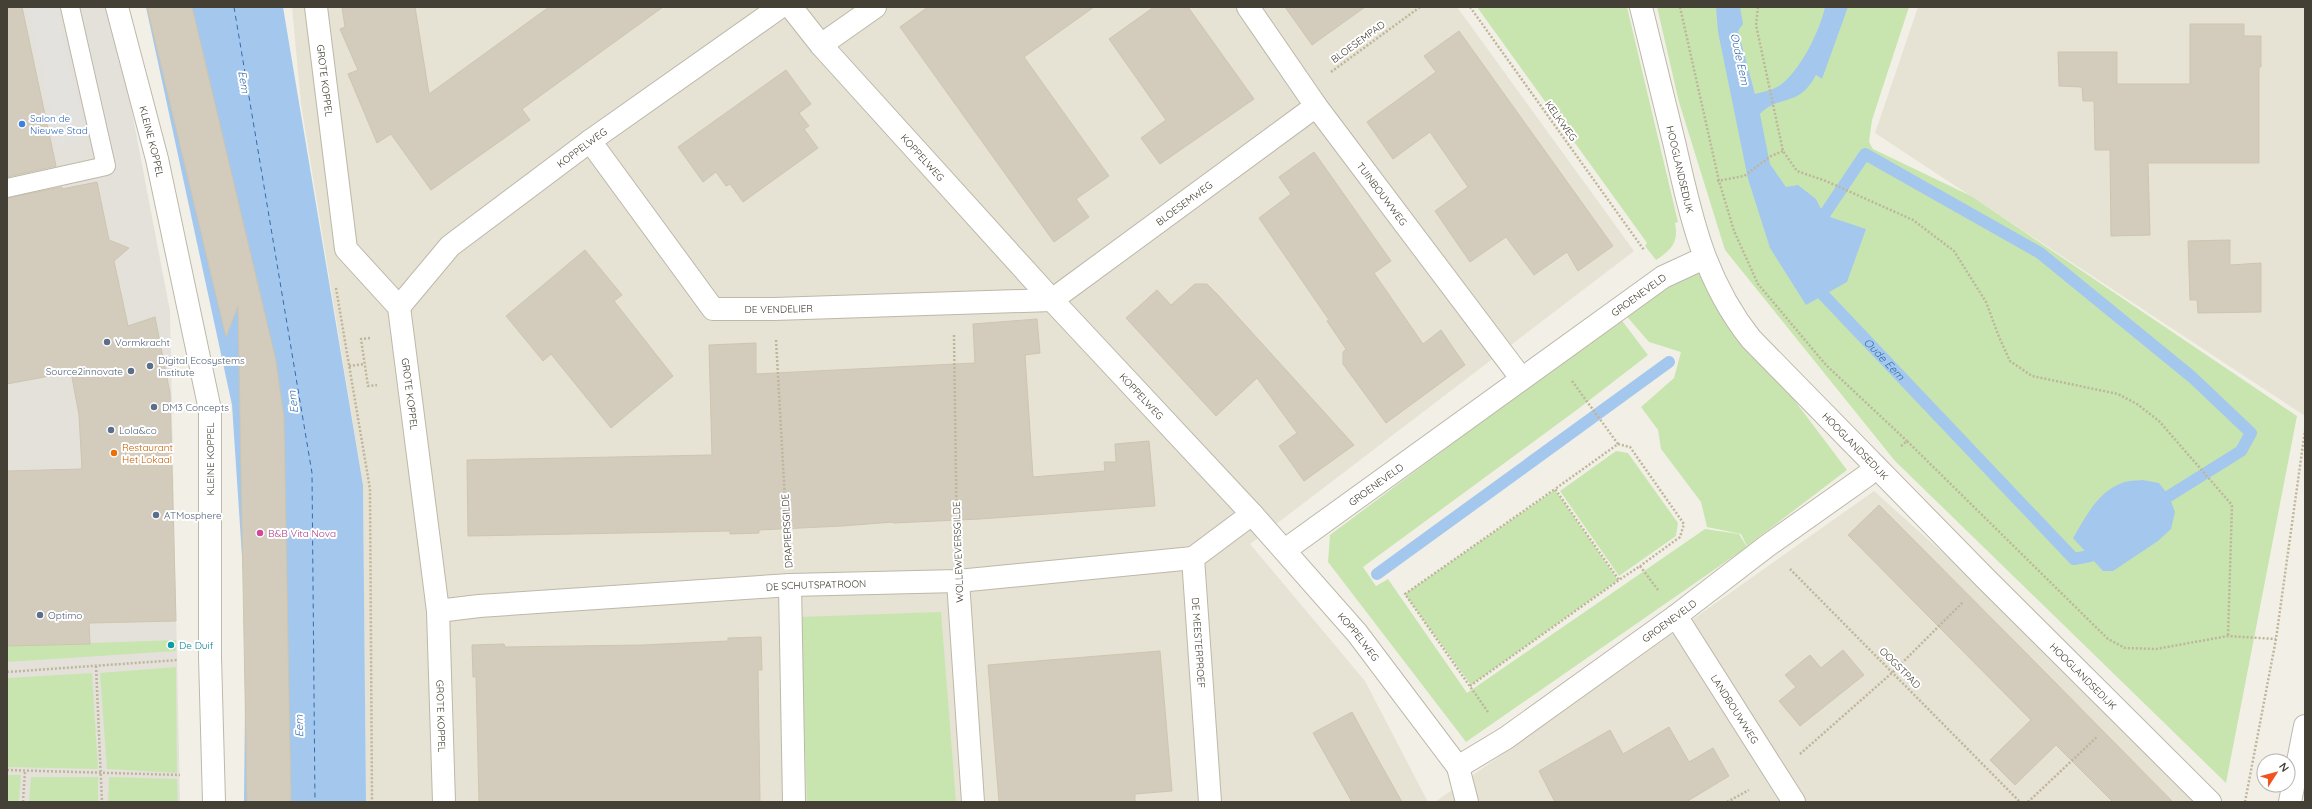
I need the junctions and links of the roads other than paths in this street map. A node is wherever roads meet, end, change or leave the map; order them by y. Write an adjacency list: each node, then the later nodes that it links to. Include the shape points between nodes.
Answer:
1 (70, 7): 12 (lane, via 106,166)
2 (117, 7): 27 (street, KLEINE KOPPEL, via 157,159 210,410 210,657)
3 (316, 7): 15 (street, GROTE KOPPEL, via 346,250)
4 (780, 7): 11 (street, KOPPELWEG)
5 (791, 7): 9 (street, KOPPELWEG)
6 (875, 7): 9 (street)
7 (1248, 7): 10 (street, TUINBOUWWEG)
8 (1641, 7): 13 (street, HOOGLANDSEDIJK)
9 (821, 45): 14 (street, KOPPELWEG)
10 (1310, 98): 14 (street, BLOESEMWEG); 16 (street, TUINBOUWWEG)
11 (590, 141): 14 (street, DE VENDELIER, via 713,309); 15 (street, KOPPELWEG, via 450,246)
12 (7, 188)
13 (1704, 258): 16 (street, GROENEVELD, via 1663,277); 17 (street, HOOGLANDSEDIJK, via 1725,304 1751,339)
14 (1052, 300): 18 (street, KOPPELWEG)
15 (399, 307): 23 (street, GROTE KOPPEL)
16 (1522, 378): 19 (street, GROENEVELD)
17 (1876, 467): 24 (street, GROENEVELD); 34 (street, HOOGLANDSEDIJK)
18 (1252, 514): 19 (street, KOPPELWEG); 20 (street)
19 (1285, 550): 26 (street, KOPPELWEG, via 1357,633)
20 (1193, 558): 21 (street, DE SCHUTSPATROON); 31 (street, DE MEESTERPROEF)
21 (958, 581): 22 (street, DE SCHUTSPATROON); 30 (street, WOLLEWEVERSGILDE)
22 (790, 585): 23 (street, DE SCHUTSPATROON); 29 (street)
23 (438, 611): 28 (street, GROTE KOPPEL)
24 (1676, 616): 26 (street, GROENEVELD, via 1506,738); 33 (street, LANDBOUWWEG)
25 (2305, 726): 35 (street)
26 (1458, 767): 32 (street, KOPPELWEG)
27 (214, 802)
28 (444, 802)
29 (794, 802)
30 (973, 802)
31 (1210, 802)
32 (1467, 802)
33 (1794, 802)
34 (2210, 802)
35 (2290, 802)

